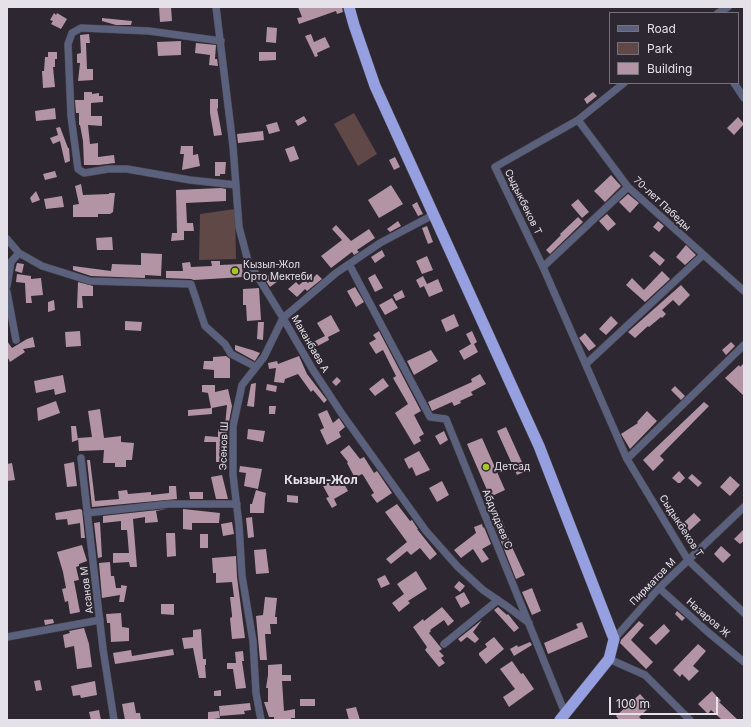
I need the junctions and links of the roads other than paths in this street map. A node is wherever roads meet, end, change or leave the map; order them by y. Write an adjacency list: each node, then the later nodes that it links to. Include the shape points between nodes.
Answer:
1 (216, 7): 3 (street, Маканбаев А)
2 (349, 7): 10 (highway, via 375,86)
3 (220, 41): 8 (street, Маканбаев А); 8 (street, via 149,31 81,28 72,33 68,44 71,116 78,169 84,173 127,169)
4 (623, 84): 7 (street)
5 (735, 84): 6 (street)
6 (744, 98)
7 (578, 120): 9 (street, 70-лет Пабеды); 15 (street, Сыдыкбеков Т, via 495,167)
8 (236, 185): 19 (street, Маканбаев А, via 239,227 248,261)
9 (628, 187): 13 (street, 70-лет Пабеды); 15 (street)
10 (433, 215): 14 (street, Эсенов Ш, via 380,243); 36 (highway, via 539,446)
11 (7, 239): 12 (street)
12 (19, 253): 16 (street, via 11,262); 23 (street, via 42,266 90,281 191,284 205,326 225,344 231,354)
13 (703, 255): 17 (street, 70-лет Пабеды); 22 (street)
14 (349, 264): 19 (street, Эсенов Ш); 34 (street, Абдулдаев С, via 430,417 446,419)
15 (543, 267): 22 (street, Сыдыкбеков Т)
16 (7, 286)
17 (744, 291)
18 (7, 292): 20 (street)
19 (283, 318): 23 (street, Эсенов Ш, via 264,357); 31 (street, Маканбаев А, via 312,370 426,531 458,567)
20 (16, 340)
21 (744, 345): 25 (street)
22 (586, 364): 25 (street, Сыдыкбеков Т)
23 (256, 367): 26 (street, Эсенов Ш, via 242,385 233,426 233,475)
24 (81, 458): 28 (street, Асанов М)
25 (628, 459): 29 (street, Сыдыкбеков Т)
26 (237, 504): 28 (street, via 169,504); 42 (street, Эсенов Ш, via 242,576 253,641 256,694)
27 (744, 507): 29 (street, Пирматов М)
28 (87, 513): 33 (street, Асанов М)
29 (688, 560): 30 (street, Пирматов М); 32 (street, Сыдыкбеков Т)
30 (659, 588): 36 (street, Пирматов М); 39 (street, Назаров Ж)
31 (498, 600): 34 (street, Маканбаев А); 37 (street)
32 (744, 613)
33 (100, 620): 35 (street); 41 (street, Асанов М)
34 (529, 623): 40 (street, Абдулдаев С)
35 (7, 637)
36 (614, 639): 38 (highway)
37 (444, 644)
38 (610, 659): 40 (highway); 43 (street, via 645,675)
39 (744, 662)
40 (562, 716)
41 (114, 720)
42 (262, 720)
43 (690, 720)

